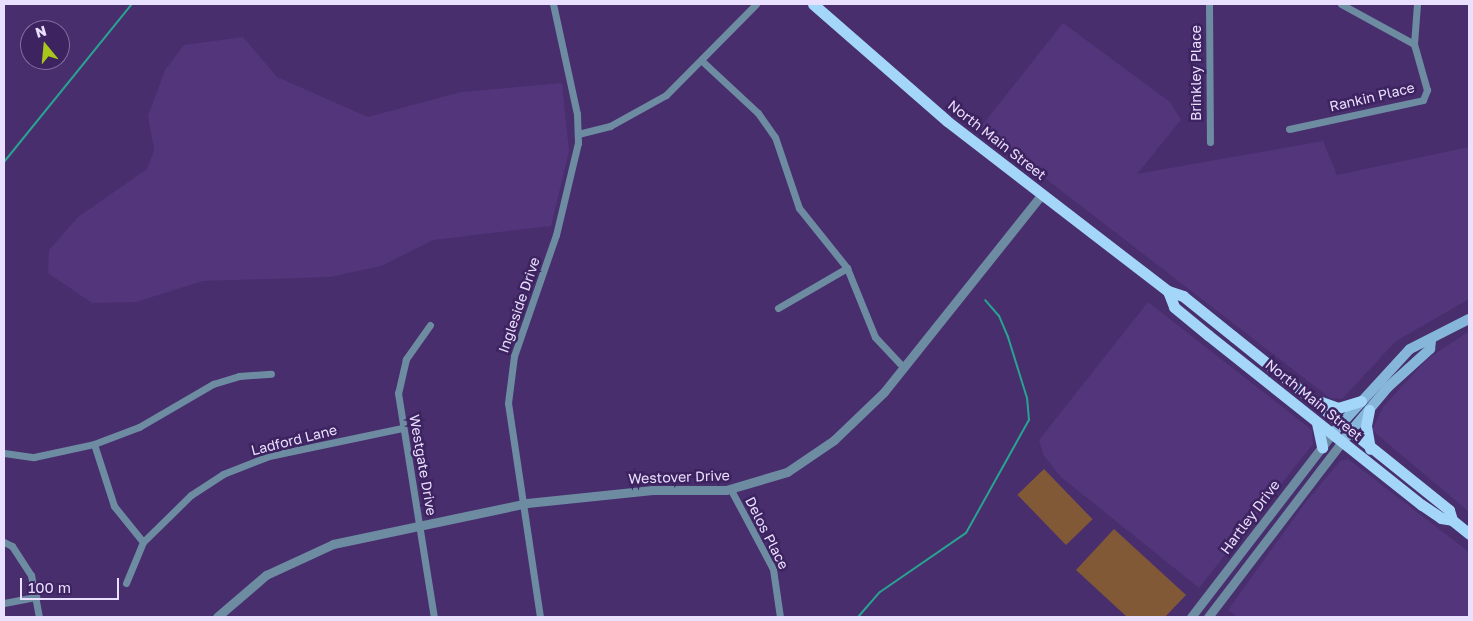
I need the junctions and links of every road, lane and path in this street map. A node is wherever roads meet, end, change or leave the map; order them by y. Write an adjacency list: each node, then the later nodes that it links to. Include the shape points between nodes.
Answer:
1 (553, 4): 10 (street, Ingleside Drive)
2 (756, 4): 8 (street)
3 (813, 4): 12 (main road, North Main Street, via 948,120)
4 (1209, 4): 11 (street, Brinkley Place)
5 (1341, 4): 7 (street)
6 (1417, 4): 7 (street, Rankin Place)
7 (1414, 44): 9 (street, Rankin Place, via 1427,90 1423,100)
8 (702, 60): 10 (street, via 651,106 610,126); 13 (street, via 769,129 800,208)
9 (1289, 129)
10 (578, 134): 36 (street, Ingleside Drive, via 556,235 510,375 510,434)
11 (1210, 142)
12 (1042, 194): 14 (main road, North Main Street); 19 (street, Westover Drive)
13 (847, 268): 15 (street); 19 (street, via 875,337)
14 (1168, 292): 21 (main road, North Main Street, via 1183,296); 24 (main road, North Main Street, via 1174,307)
15 (778, 308)
16 (1469, 319): 18 (main road)
17 (430, 325): 26 (street, Westgate Drive, via 401,374)
18 (1431, 341): 22 (main road, via 1421,341 1410,349); 23 (main road, via 1430,349)
19 (904, 368): 34 (street, Westover Drive, via 862,414 809,458 771,480)
20 (271, 374): 30 (street, via 239,376 213,384 139,427)
21 (1312, 399): 22 (main road, via 1338,408); 25 (main road, North Main Street)
22 (1361, 401): 25 (main road)
23 (1369, 410): 27 (main road); 32 (main road, via 1366,426)
24 (1316, 421): 28 (main road, North Main Street); 31 (main road)
25 (1341, 423): 27 (main road, North Main Street); 28 (main road)
26 (402, 428): 39 (street, Westgate Drive); 42 (street, Ladford Lane, via 242,466 191,495)
27 (1351, 432): 29 (main road); 32 (main road, North Main Street)
28 (1332, 434): 29 (main road, North Main Street); 31 (street, Hartley Drive)
29 (1342, 442): 37 (main road, North Main Street); 52 (street, Hartley Drive)
30 (94, 444): 33 (street, via 34,457); 42 (street, via 114,506)
31 (1322, 447): 51 (street, Hartley Drive)
32 (1370, 449): 35 (main road, North Main Street)
33 (4, 453)
34 (731, 490): 36 (street, Westover Drive, via 652,490); 50 (street, Delos Place, via 773,569)
35 (1435, 500): 37 (main road); 38 (main road, North Main Street, via 1449,510)
36 (522, 504): 39 (street, Westover Drive); 49 (street, Ingleside Drive)
37 (1422, 505): 38 (main road, North Main Street, via 1441,518)
38 (1452, 520): 40 (main road, North Main Street)
39 (421, 525): 47 (street, Westover Drive, via 333,544 300,556 240,593); 48 (street, Westgate Drive)
40 (1469, 534)
41 (4, 542): 44 (street, via 24,562)
42 (143, 542): 43 (street, Ladford Lane, via 130,564)
43 (126, 583)
44 (36, 597): 45 (street); 46 (street)
45 (4, 602)
46 (39, 617)
47 (217, 617)
48 (434, 617)
49 (540, 617)
50 (780, 617)
51 (1191, 617)
52 (1208, 617)

